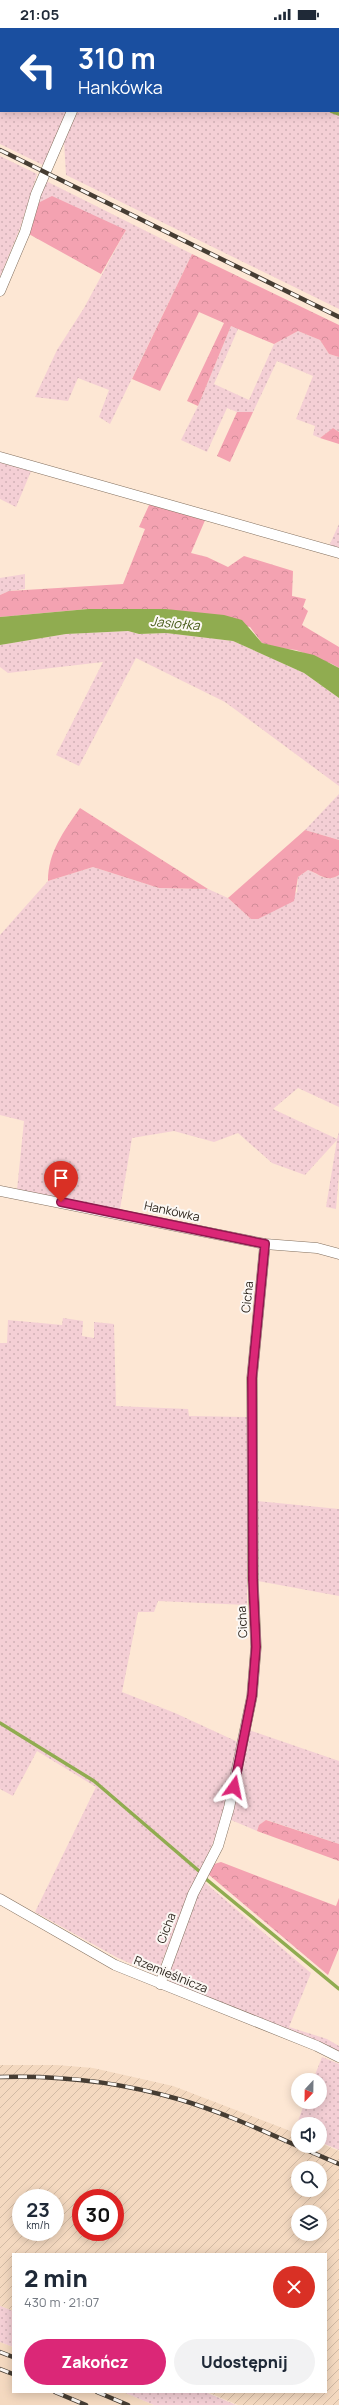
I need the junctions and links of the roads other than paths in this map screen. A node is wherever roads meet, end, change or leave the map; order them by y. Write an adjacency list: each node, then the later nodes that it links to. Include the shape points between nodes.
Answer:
1 (72, 112): 2 (street, via 41,183 25,232)
2 (0, 291)
3 (0, 457): 4 (street)
4 (339, 553)
5 (0, 1191): 6 (street, Hankówka)
6 (265, 1244): 7 (street, Hankówka, via 317,1248); 9 (street, Cicha, via 252,1378 253,1580 256,1647 252,1696 229,1808 218,1846 193,1894)
7 (339, 1254)
8 (0, 1899): 9 (street, Rzemieślnicza, via 115,1964)
9 (160, 1984): 10 (street, Rzemieślnicza)
10 (339, 2057)

